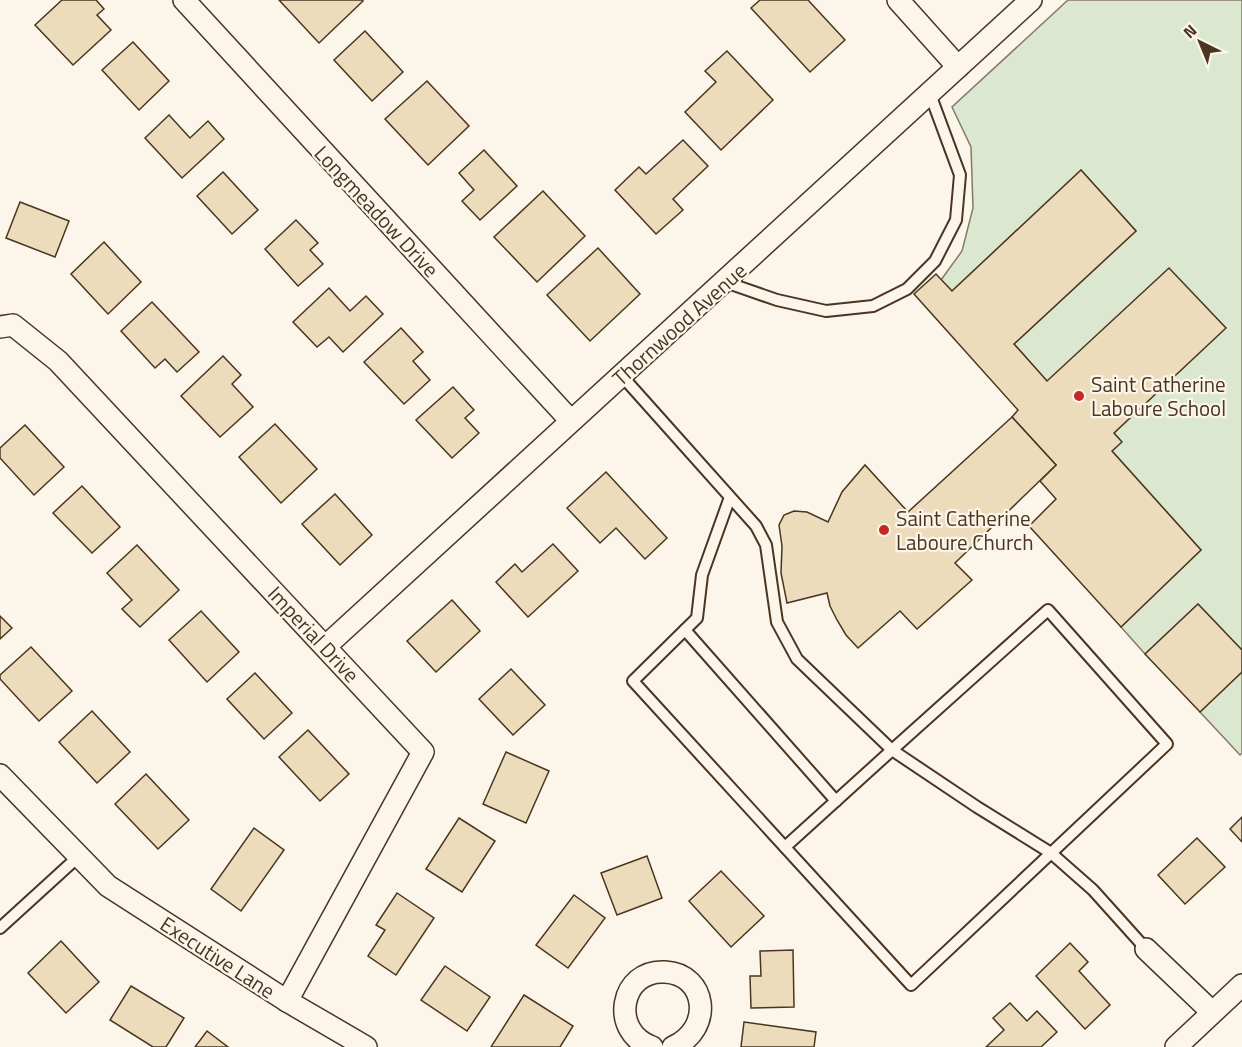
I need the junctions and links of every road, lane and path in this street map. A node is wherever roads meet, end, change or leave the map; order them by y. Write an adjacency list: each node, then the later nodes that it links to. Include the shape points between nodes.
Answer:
1 (184, 0): 9 (street, Longmeadow Drive)
2 (898, 0): 4 (street)
3 (1031, 0): 4 (street, Thornwood Avenue)
4 (958, 67): 5 (street, Thornwood Avenue)
5 (930, 94): 6 (street, Thornwood Avenue); 6 (lane, via 960,175 956,220 935,261 907,289 873,306 826,310 777,300)
6 (725, 282): 8 (street, Thornwood Avenue)
7 (0, 327): 12 (street, Imperial Drive, via 13,325 58,361)
8 (622, 376): 9 (street, Thornwood Avenue); 10 (lane)
9 (571, 421): 12 (street, Thornwood Avenue)
10 (730, 497): 11 (lane, via 702,575 697,618); 13 (lane, via 756,526 766,545 777,622 797,659)
11 (685, 630): 15 (lane); 16 (lane, via 633,681)
12 (326, 646): 22 (street, Imperial Drive, via 423,752)
13 (892, 750): 15 (lane); 17 (lane); 17 (lane, via 1048,610 1167,744)
14 (0, 775): 18 (street, Executive Lane)
15 (836, 801): 16 (lane)
16 (785, 848): 17 (lane, via 911,985)
17 (1051, 853): 20 (lane, via 1093,890)
18 (79, 856): 19 (lane); 22 (street, Executive Lane, via 108,886)
19 (0, 928)
20 (1146, 949): 23 (street)
21 (1242, 985): 23 (street)
22 (287, 1001): 25 (street, Executive Lane)
23 (1212, 1012): 28 (street)
24 (626, 1040): 26 (street); 27 (street, via 626,997 642,978 666,972 688,981 700,1002 698,1025 683,1043)
25 (366, 1047)
26 (652, 1047)
27 (673, 1047)
28 (1176, 1047)

